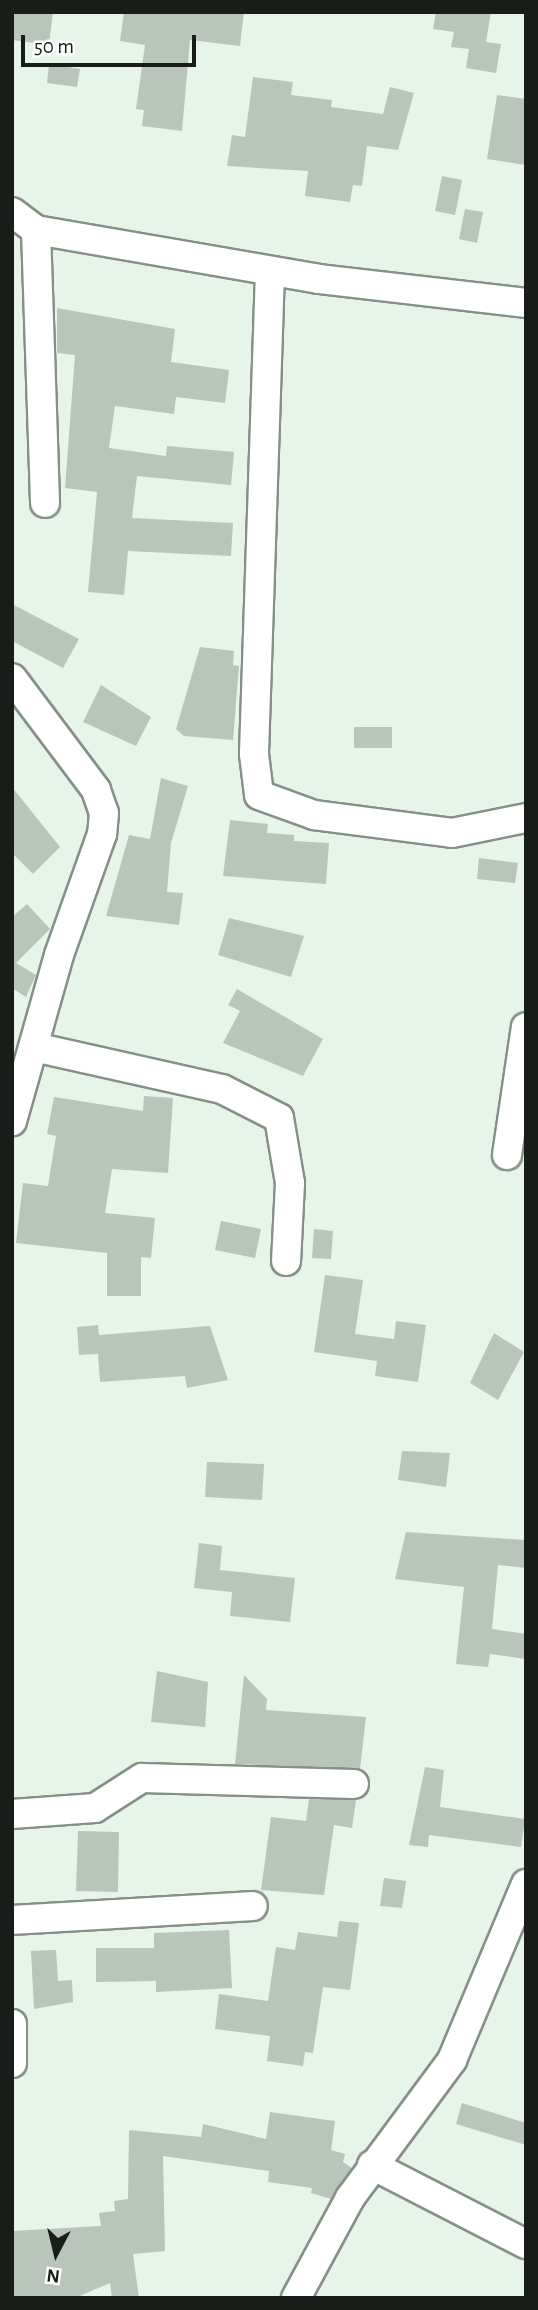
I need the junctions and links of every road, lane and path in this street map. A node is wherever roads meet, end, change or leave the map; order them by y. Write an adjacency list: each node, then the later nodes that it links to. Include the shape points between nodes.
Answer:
1 (12, 212): 2 (street)
2 (36, 230): 3 (street); 5 (street)
3 (270, 271): 4 (street); 7 (street, via 254,754 259,795 314,815 452,834)
4 (526, 303)
5 (46, 503)
6 (12, 678): 9 (street, via 96,790 104,813)
7 (526, 818)
8 (526, 1027): 11 (street)
9 (34, 1047): 10 (street); 12 (street, via 222,1089 279,1118 287,1138 290,1183)
10 (12, 1121)
11 (508, 1155)
12 (286, 1261)
13 (354, 1784): 14 (street, via 142,1778 95,1808)
14 (12, 1814)
15 (526, 1884): 20 (street, via 452,2060)
16 (253, 1906): 17 (street)
17 (12, 1920)
18 (12, 2024): 19 (street)
19 (12, 2063)
20 (372, 2165): 21 (street); 22 (street)
21 (526, 2244)
22 (296, 2298)

